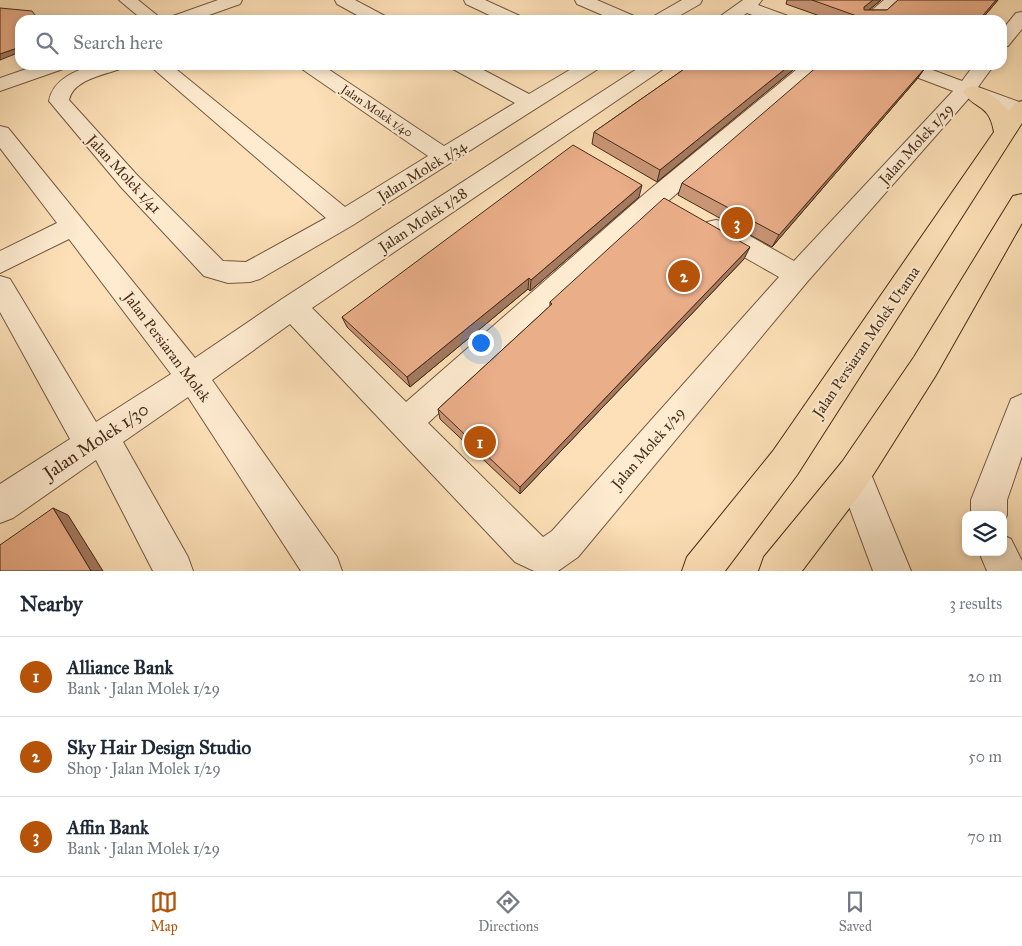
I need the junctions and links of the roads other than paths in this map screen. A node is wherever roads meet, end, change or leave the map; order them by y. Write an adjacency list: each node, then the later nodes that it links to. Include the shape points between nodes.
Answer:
1 (342, 0): 11 (street)
2 (472, 0): 12 (street)
3 (583, 0): 13 (street)
4 (694, 0): 14 (street)
5 (894, 0): 17 (street)
6 (137, 2): 10 (street)
7 (750, 3): 15 (street); 16 (street)
8 (222, 5): 9 (street)
9 (185, 13)
10 (149, 15)
11 (370, 15)
12 (504, 15)
13 (617, 15)
14 (668, 15)
15 (732, 15)
16 (773, 15)
17 (875, 15)
18 (1022, 17): 19 (street)
19 (1007, 36)
20 (15, 63): 21 (street)
21 (0, 66)
22 (42, 70): 32 (street)
23 (100, 70): 47 (street, Jalan Molek 1/41, via 63,87 58,94 59,101 129,181 214,269 228,273)
24 (164, 70): 44 (street)
25 (316, 70): 40 (street, Jalan Molek 1/40)
26 (469, 70): 34 (street)
27 (583, 70): 34 (street, Jalan Molek 1/34)
28 (648, 70): 38 (street, Jalan Molek 1/28)
29 (809, 70): 43 (street)
30 (915, 70): 33 (street)
31 (981, 70): 33 (street, Jalan Molek 1/29)
32 (0, 85)
33 (969, 90): 35 (street, via 1006,105); 37 (main road, via 992,105); 48 (street, Jalan Molek 1/29)
34 (530, 103): 40 (street, Jalan Molek 1/34)
35 (1022, 105): 37 (main road, Jalan Persiaran Molek Utama)
36 (0, 132): 45 (street, Jalan Persiaran Molek)
37 (1013, 132): 61 (main road, Jalan Persiaran Molek Utama, via 785,463)
38 (553, 133): 39 (street); 50 (street, Jalan Molek 1/28)
39 (578, 148)
40 (445, 157): 44 (street, Jalan Molek 1/34)
41 (634, 182): 43 (street)
42 (1022, 202): 55 (main road, via 925,366)
43 (676, 206): 48 (street); 53 (street)
44 (344, 219): 47 (street, Jalan Molek 1/34)
45 (74, 226): 46 (street); 51 (street, Jalan Persiaran Molek)
46 (0, 263)
47 (250, 272)
48 (797, 275): 53 (street, Jalan Molek 1/29, via 566,544 546,557 528,549)
49 (0, 287): 54 (street)
50 (292, 306): 51 (street, Jalan Molek 1/28); 53 (street, Jalan Molek 1/29)
51 (192, 377): 54 (street, Jalan Molek 1/30); 60 (street, Jalan Persiaran Molek)
52 (1022, 409): 57 (street, via 989,500)
53 (405, 423)
54 (96, 441): 56 (street, Jalan Molek 1/30); 59 (street)
55 (854, 474): 62 (main road); 63 (street)
56 (0, 505)
57 (989, 511)
58 (1000, 556): 64 (street)
59 (174, 571)
60 (323, 571)
61 (701, 571)
62 (778, 571)
63 (892, 571)
64 (1007, 571)

